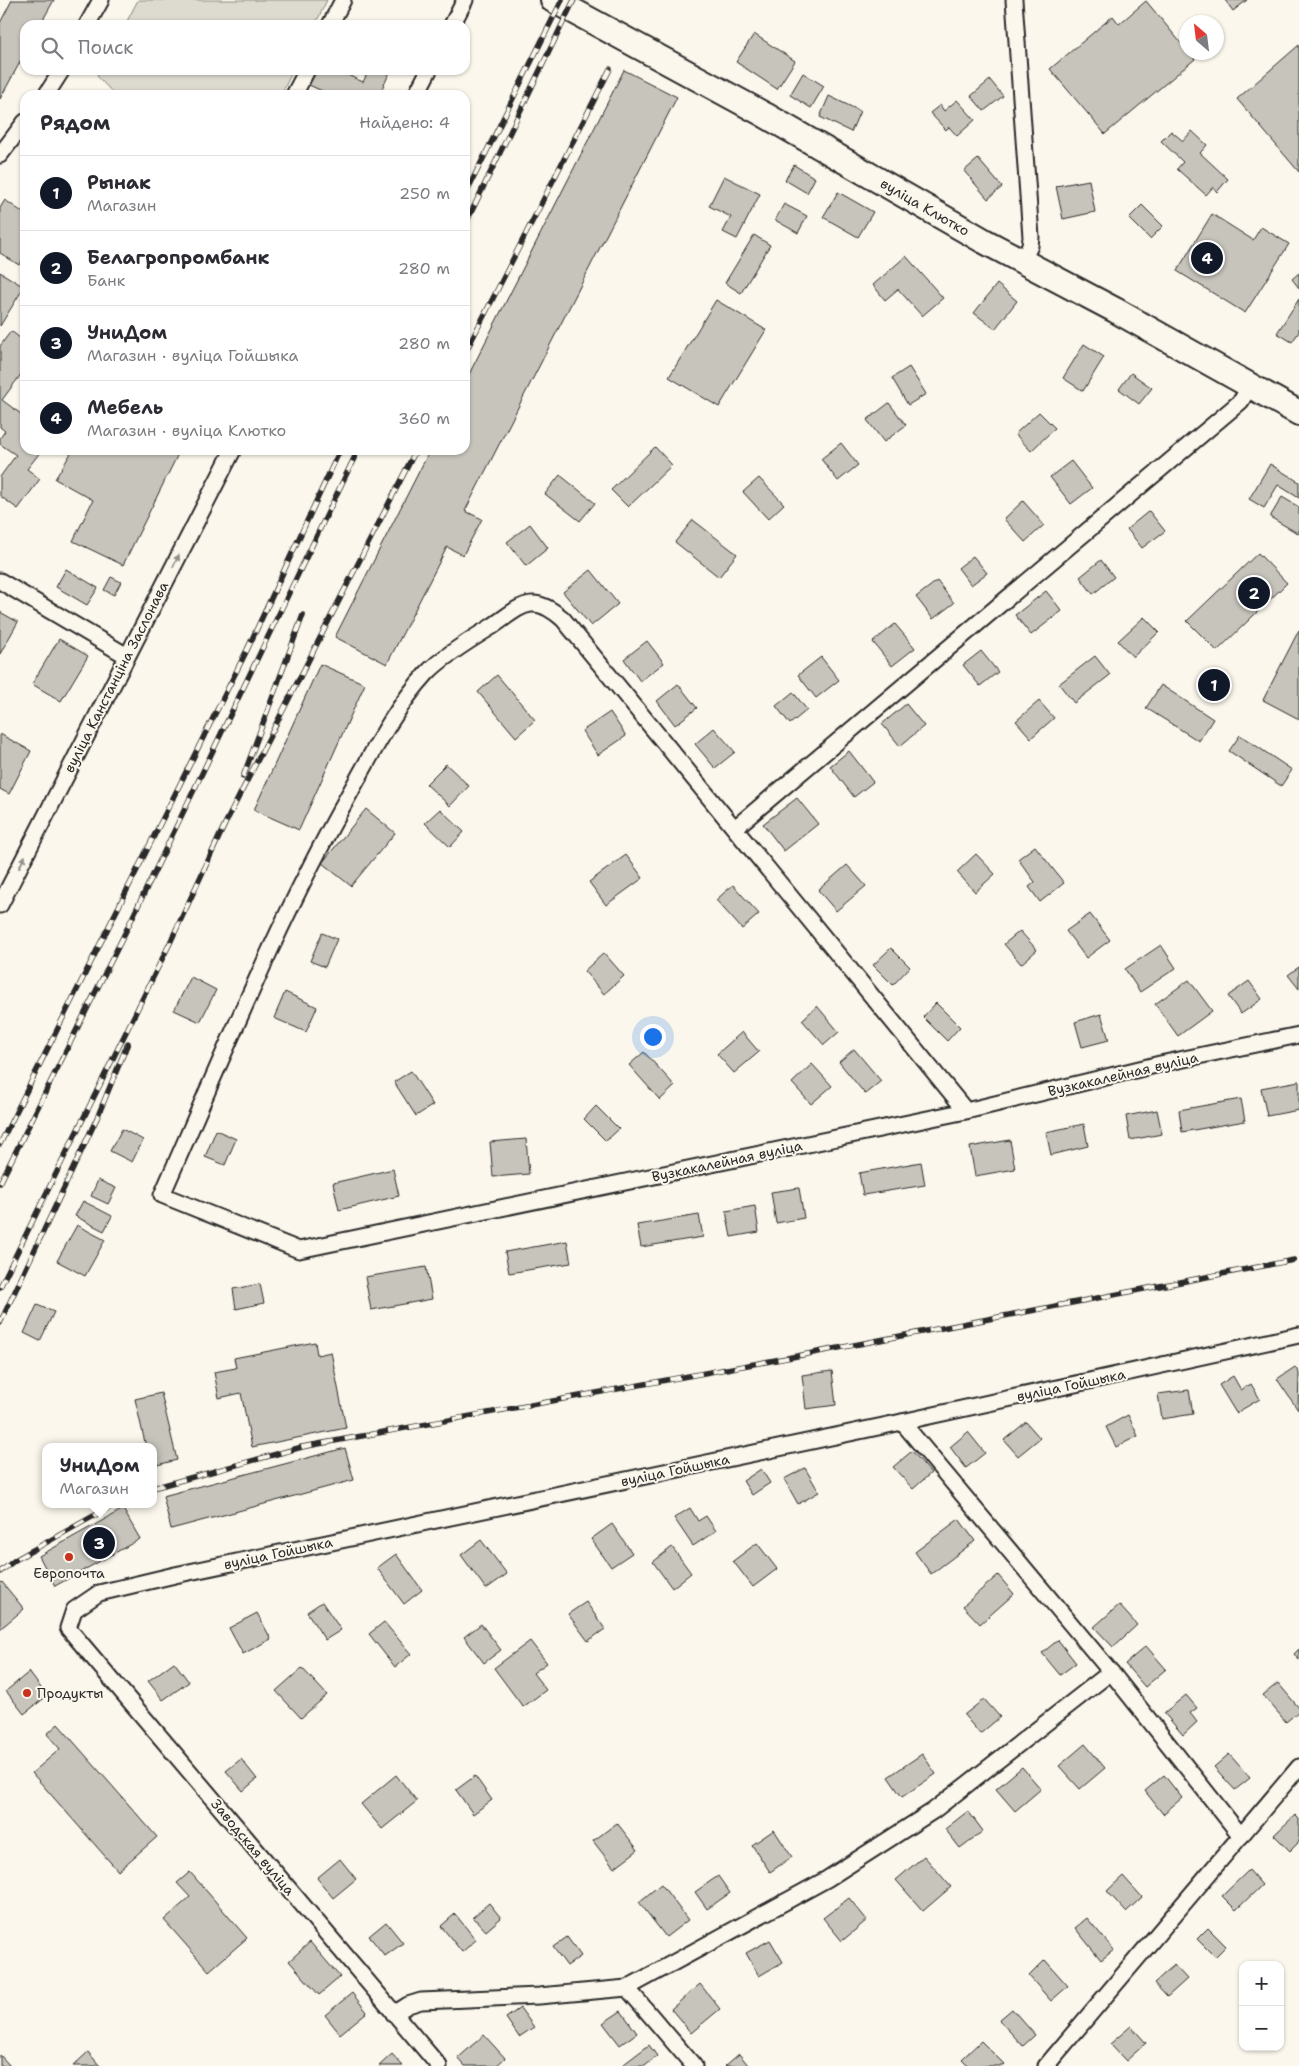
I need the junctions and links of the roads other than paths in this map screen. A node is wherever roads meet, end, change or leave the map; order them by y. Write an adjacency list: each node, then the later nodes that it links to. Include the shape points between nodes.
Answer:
1 (101, 0): 6 (street)
2 (343, 0): 7 (street)
3 (465, 0): 8 (street)
4 (552, 0): 17 (main road, вуліца Клютко, via 765,115)
5 (1014, 0): 17 (street, via 1031,237)
6 (90, 20)
7 (333, 20)
8 (455, 20)
9 (60, 75): 12 (street)
10 (304, 75): 13 (street)
11 (426, 75): 14 (street)
12 (55, 90)
13 (297, 90)
14 (419, 90)
15 (20, 129): 16 (street)
16 (0, 155)
17 (1022, 262): 18 (main road, вуліца Клютко)
18 (1250, 386): 19 (main road, вуліца Клютко); 23 (street, via 1234,408)
19 (1299, 413)
20 (230, 455): 22 (street, вуліца Канстанціна Заслонава, one-way to 20)
21 (0, 581): 22 (street)
22 (127, 656): 24 (street, вуліца Канстанціна Заслонава, one-way to 22)
23 (735, 828): 26 (street); 26 (street, Вузкакалейная вуліца, via 563,618 541,604 531,603 520,608 428,672 398,708 332,824 278,933 162,1195 299,1250)
24 (0, 905)
25 (1299, 1035): 26 (street, Вузкакалейная вуліца)
26 (966, 1110)
27 (1299, 1335): 28 (street, вуліца Гойшыка)
28 (902, 1422): 29 (street, вуліца Гойшыка, via 99,1593 74,1610); 30 (street)
29 (68, 1628): 34 (street, Заводская вуліца)
30 (1111, 1672): 32 (street); 33 (street, via 933,1812 827,1879)
31 (1299, 1767): 32 (street)
32 (1241, 1836): 37 (street)
33 (627, 1988): 34 (street, via 540,1996 421,2001); 36 (street)
34 (394, 2014): 35 (street, Заводская вуліца)
35 (439, 2066)
36 (694, 2066)
37 (1046, 2066)

